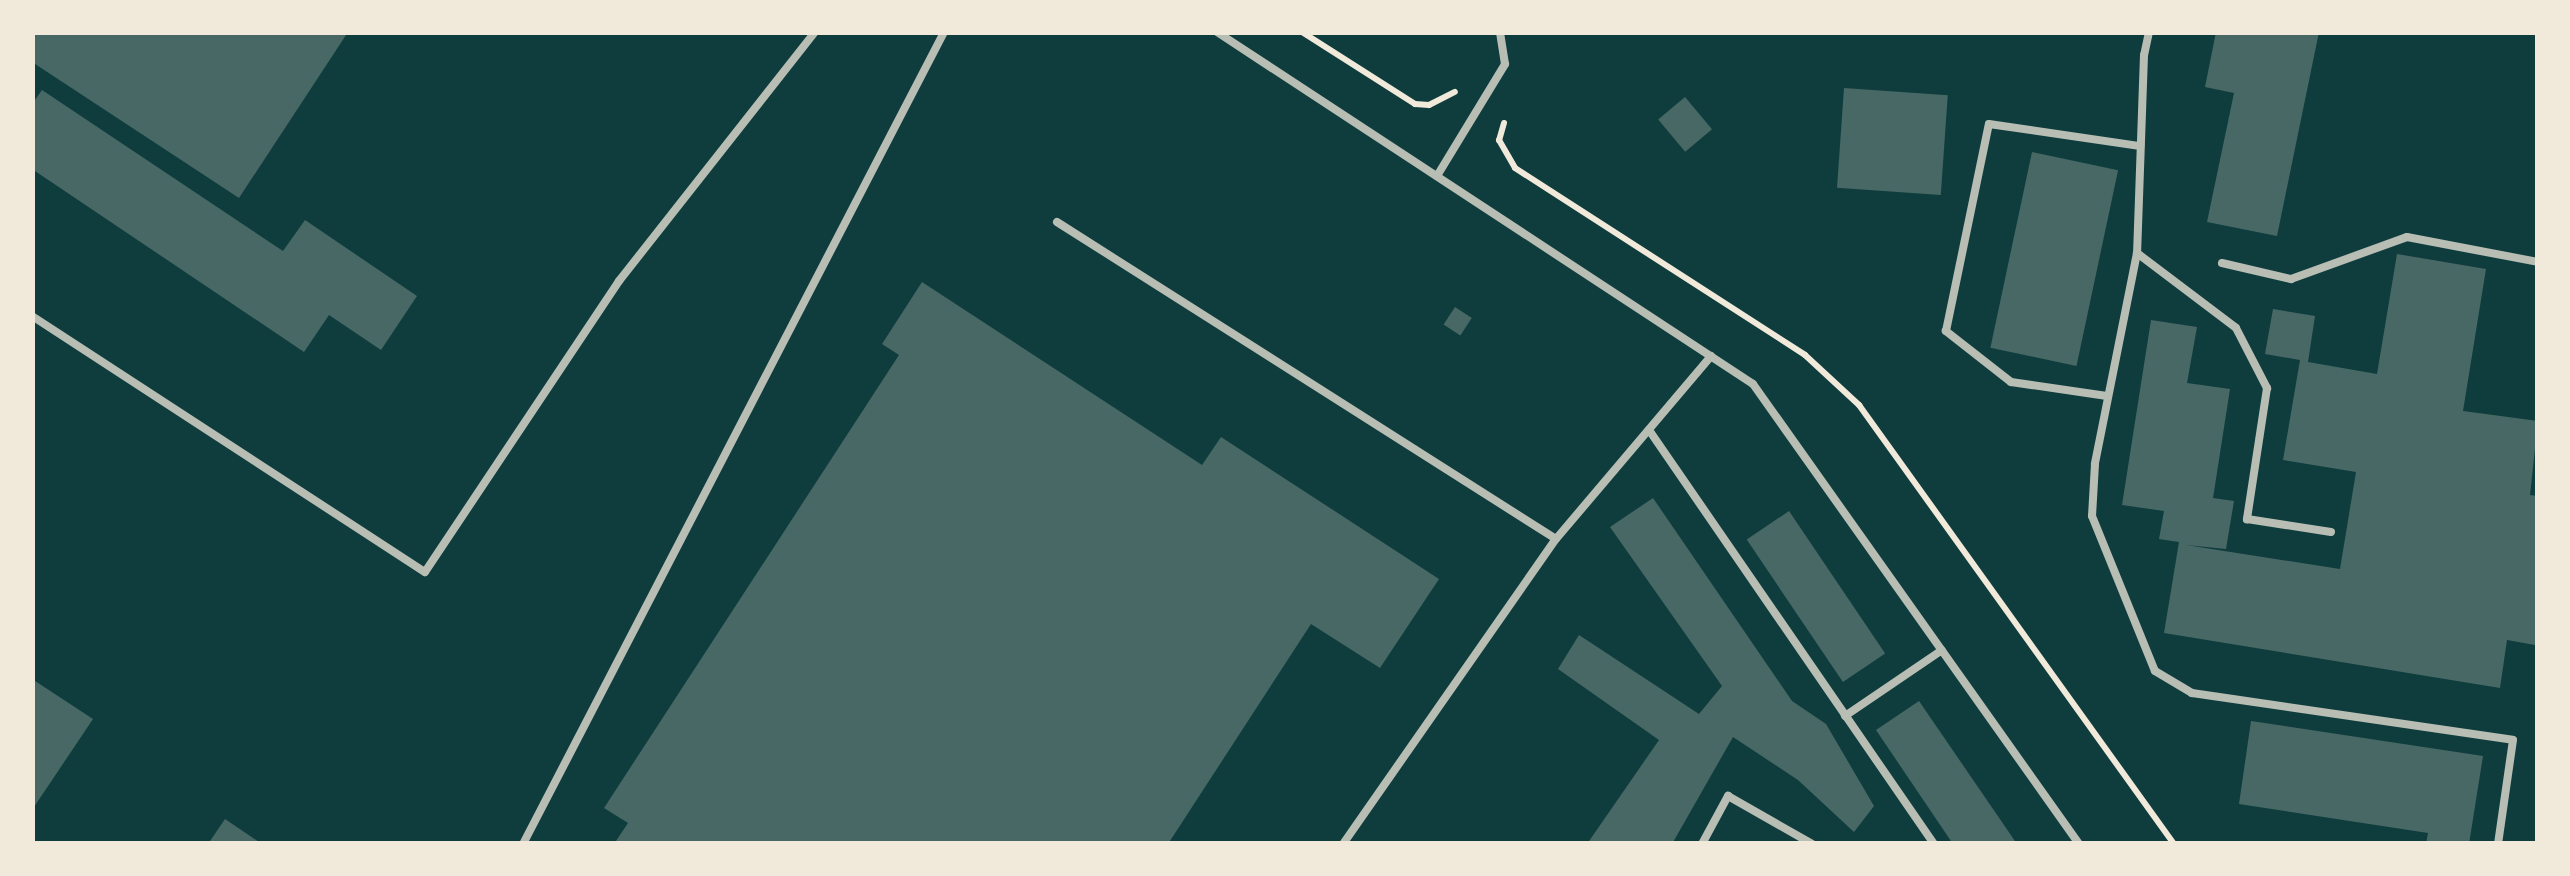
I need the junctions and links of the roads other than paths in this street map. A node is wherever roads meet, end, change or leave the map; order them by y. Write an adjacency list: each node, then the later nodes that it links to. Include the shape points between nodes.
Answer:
1 (815, 32): 12 (lane, via 619,281 425,572)
2 (944, 32): 20 (lane)
3 (1217, 32): 7 (lane)
4 (1500, 32): 7 (lane, via 1504,64)
5 (2149, 32): 6 (lane)
6 (2140, 146): 9 (lane); 14 (lane, via 1989,124 1946,331 2012,382)
7 (1437, 176): 13 (lane)
8 (1058, 222): 17 (lane)
9 (2137, 253): 14 (lane); 16 (lane, via 2236,328 2267,388 2246,519)
10 (2222, 262): 11 (lane, via 2290,279 2408,237)
11 (2538, 262)
12 (32, 316)
13 (1711, 356): 15 (lane); 18 (lane, via 1753,384)
14 (2107, 396): 26 (lane, via 2092,516 2155,671 2192,693 2513,740)
15 (1649, 430): 17 (lane); 19 (lane)
16 (2332, 532)
17 (1556, 539): 21 (lane)
18 (1942, 650): 19 (lane); 25 (lane)
19 (1846, 716): 24 (lane)
20 (523, 844)
21 (1343, 844)
22 (1702, 844): 23 (lane, via 1728,796)
23 (1812, 844)
24 (1934, 844)
25 (2079, 844)
26 (2498, 844)

